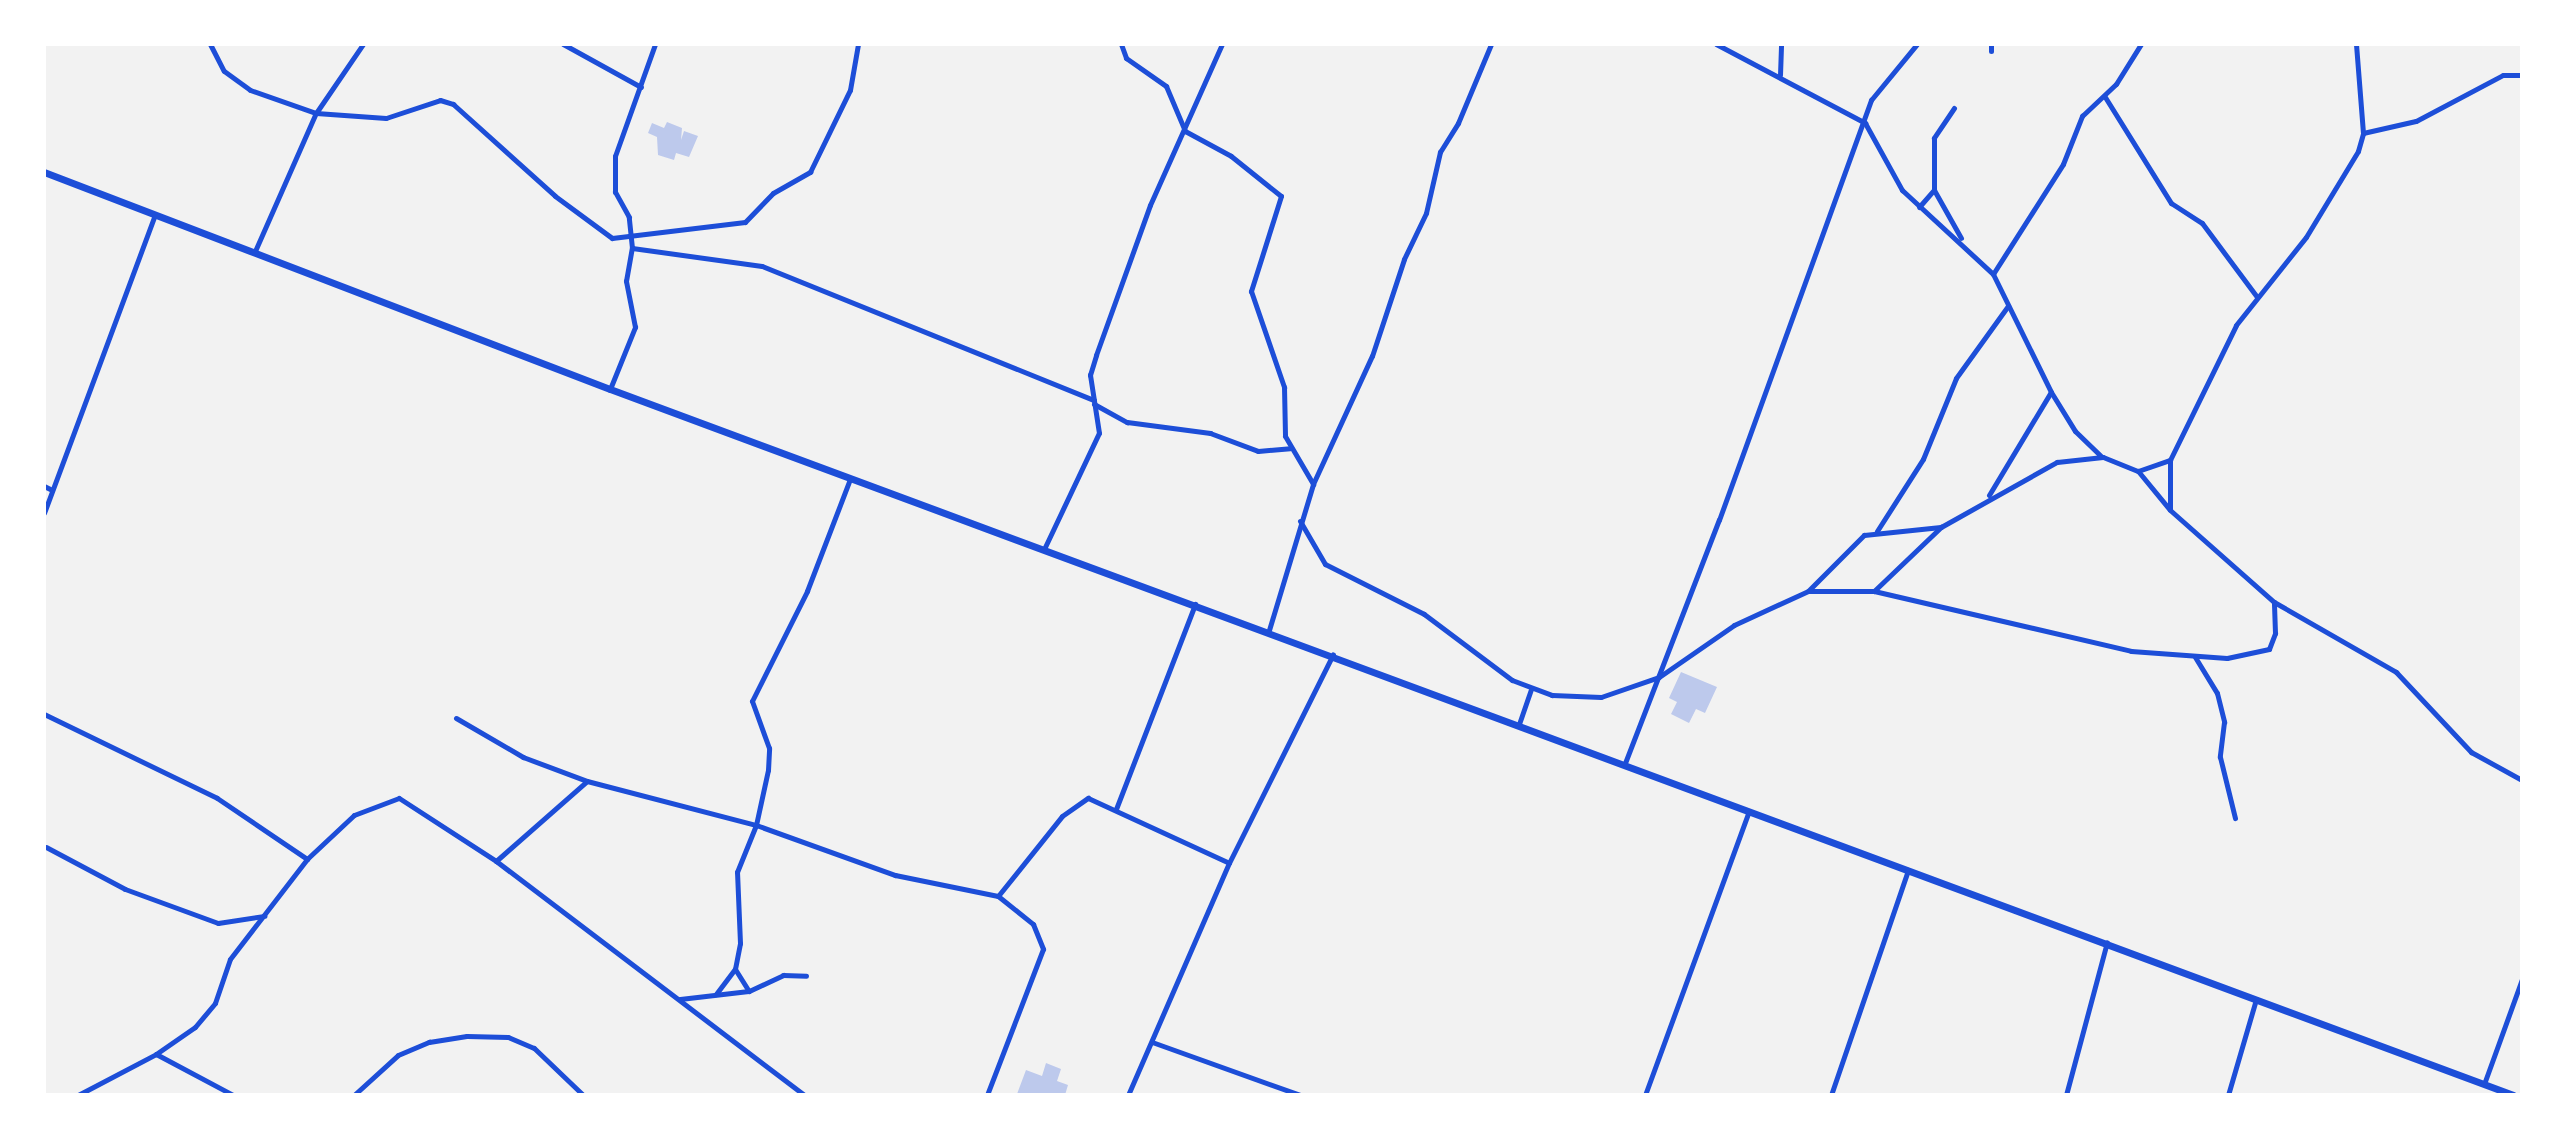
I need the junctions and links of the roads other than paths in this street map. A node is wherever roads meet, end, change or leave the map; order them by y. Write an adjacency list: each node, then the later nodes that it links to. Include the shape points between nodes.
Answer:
1 (210, 44): 19 (street, via 224,71 250,90)
2 (363, 44): 19 (street)
3 (563, 44): 16 (street)
4 (655, 44): 16 (street)
5 (858, 44): 27 (street, via 850,90 810,172 773,193 745,222 664,235)
6 (1121, 44): 21 (street, via 1126,58 1166,86)
7 (1222, 44): 21 (street)
8 (1491, 44): 42 (street, via 1440,152 1426,213 1404,259 1372,356)
9 (1716, 44): 14 (street)
10 (1781, 44): 14 (street)
11 (1917, 44): 20 (street, via 1871,100)
12 (2141, 44): 17 (street)
13 (2356, 44): 22 (street)
14 (1780, 75): 20 (street)
15 (2522, 75): 22 (street, via 2503,75 2416,121)
16 (641, 87): 27 (street, via 615,156 615,192)
17 (2105, 97): 31 (street, via 2075,126 2063,164); 32 (street, via 2171,203 2202,223)
18 (1954, 108): 24 (street, via 1934,138)
19 (316, 113): 27 (street, via 386,118 440,100 453,104 602,233 612,238); 30 (street)
20 (1865, 123): 25 (street, via 1902,190); 59 (street)
21 (1185, 131): 36 (street, via 1150,205 1096,355 1090,375); 37 (street, via 1231,156 1281,196 1251,291 1276,353)
22 (2363, 133): 32 (street, via 2358,151 2306,237)
23 (44, 172): 26 (main road)
24 (1934, 190): 25 (street); 28 (street)
25 (1919, 207): 28 (street)
26 (155, 214): 30 (main road); 44 (street)
27 (630, 232): 29 (street)
28 (1964, 243): 31 (street)
29 (632, 248): 34 (street, via 626,281 635,327); 36 (street, via 762,266)
30 (255, 251): 34 (main road)
31 (1993, 274): 33 (street)
32 (2257, 297): 39 (street, via 2236,325)
33 (2008, 305): 35 (street); 50 (street, via 1956,378 1923,459)
34 (610, 389): 41 (main road)
35 (2051, 392): 38 (street, via 2075,431); 45 (street)
36 (1094, 402): 37 (street, via 1127,422 1210,433 1258,451); 51 (street, via 1099,433 1095,448)
37 (1290, 448): 42 (street)
38 (2103, 457): 40 (street); 45 (street, via 2057,462)
39 (2170, 460): 40 (street); 46 (street)
40 (2138, 471): 46 (street)
41 (850, 479): 51 (main road); 70 (street, via 807,591 752,701 769,748)
42 (1313, 484): 48 (street)
43 (44, 486): 44 (street)
44 (52, 490): 47 (street)
45 (1988, 496): 49 (street)
46 (2170, 510): 54 (street)
47 (44, 513)
48 (1300, 521): 56 (street, via 1291,572); 60 (street, via 1325,564 1424,614)
49 (1941, 527): 50 (street); 53 (street)
50 (1876, 531): 52 (street, via 1855,543)
51 (1045, 547): 55 (main road)
52 (1808, 591): 53 (street); 59 (street, via 1734,625)
53 (1874, 591): 58 (street, via 2131,651)
54 (2274, 602): 58 (street, via 2275,633 2269,649 2227,658); 65 (street, via 2396,672 2471,752)
55 (1195, 603): 56 (main road); 67 (street)
56 (1269, 630): 57 (main road)
57 (1333, 654): 63 (main road); 74 (street)
58 (2194, 656): 69 (street, via 2220,708 2220,757)
59 (1659, 677): 60 (street, via 1601,697); 64 (street)
60 (1531, 690): 63 (street)
61 (44, 714): 72 (street, via 217,798)
62 (456, 718): 66 (street, via 523,757)
63 (1519, 724): 64 (main road)
64 (1625, 763): 68 (main road)
65 (2522, 780)
66 (587, 781): 70 (street); 73 (street)
67 (1116, 809): 74 (street); 76 (street, via 1088,798 1062,816)
68 (1749, 810): 75 (main road); 98 (street)
69 (2235, 818)
70 (756, 825): 76 (street, via 895,875); 79 (street, via 737,872 740,943)
71 (46, 847): 77 (street, via 125,889 218,923)
72 (307, 859): 73 (street, via 354,815 399,798); 77 (street)
73 (496, 861): 85 (street)
74 (1229, 863): 86 (street)
75 (1908, 870): 78 (main road); 99 (street)
76 (998, 896): 95 (street, via 1033,924 1043,949)
77 (264, 916): 87 (street, via 230,959 215,1003 195,1027)
78 (2107, 942): 84 (main road); 100 (street)
79 (735, 969): 82 (street); 83 (street)
80 (806, 976): 82 (street, via 783,975)
81 (2522, 979): 88 (street)
82 (749, 991): 83 (street)
83 (716, 994): 85 (street)
84 (2256, 998): 88 (main road); 101 (street)
85 (678, 999): 94 (street)
86 (1152, 1042): 96 (street); 97 (street)
87 (156, 1054): 90 (street); 91 (street)
88 (2484, 1084): 102 (main road)
89 (355, 1093): 92 (street); 93 (street, via 398,1055 429,1042 467,1036 508,1037 534,1048)
90 (78, 1095)
91 (233, 1095)
92 (346, 1095)
93 (583, 1095)
94 (804, 1095)
95 (987, 1095)
96 (1128, 1095)
97 (1300, 1095)
98 (1645, 1095)
99 (1831, 1095)
100 (2066, 1095)
101 (2228, 1095)
102 (2513, 1095)

